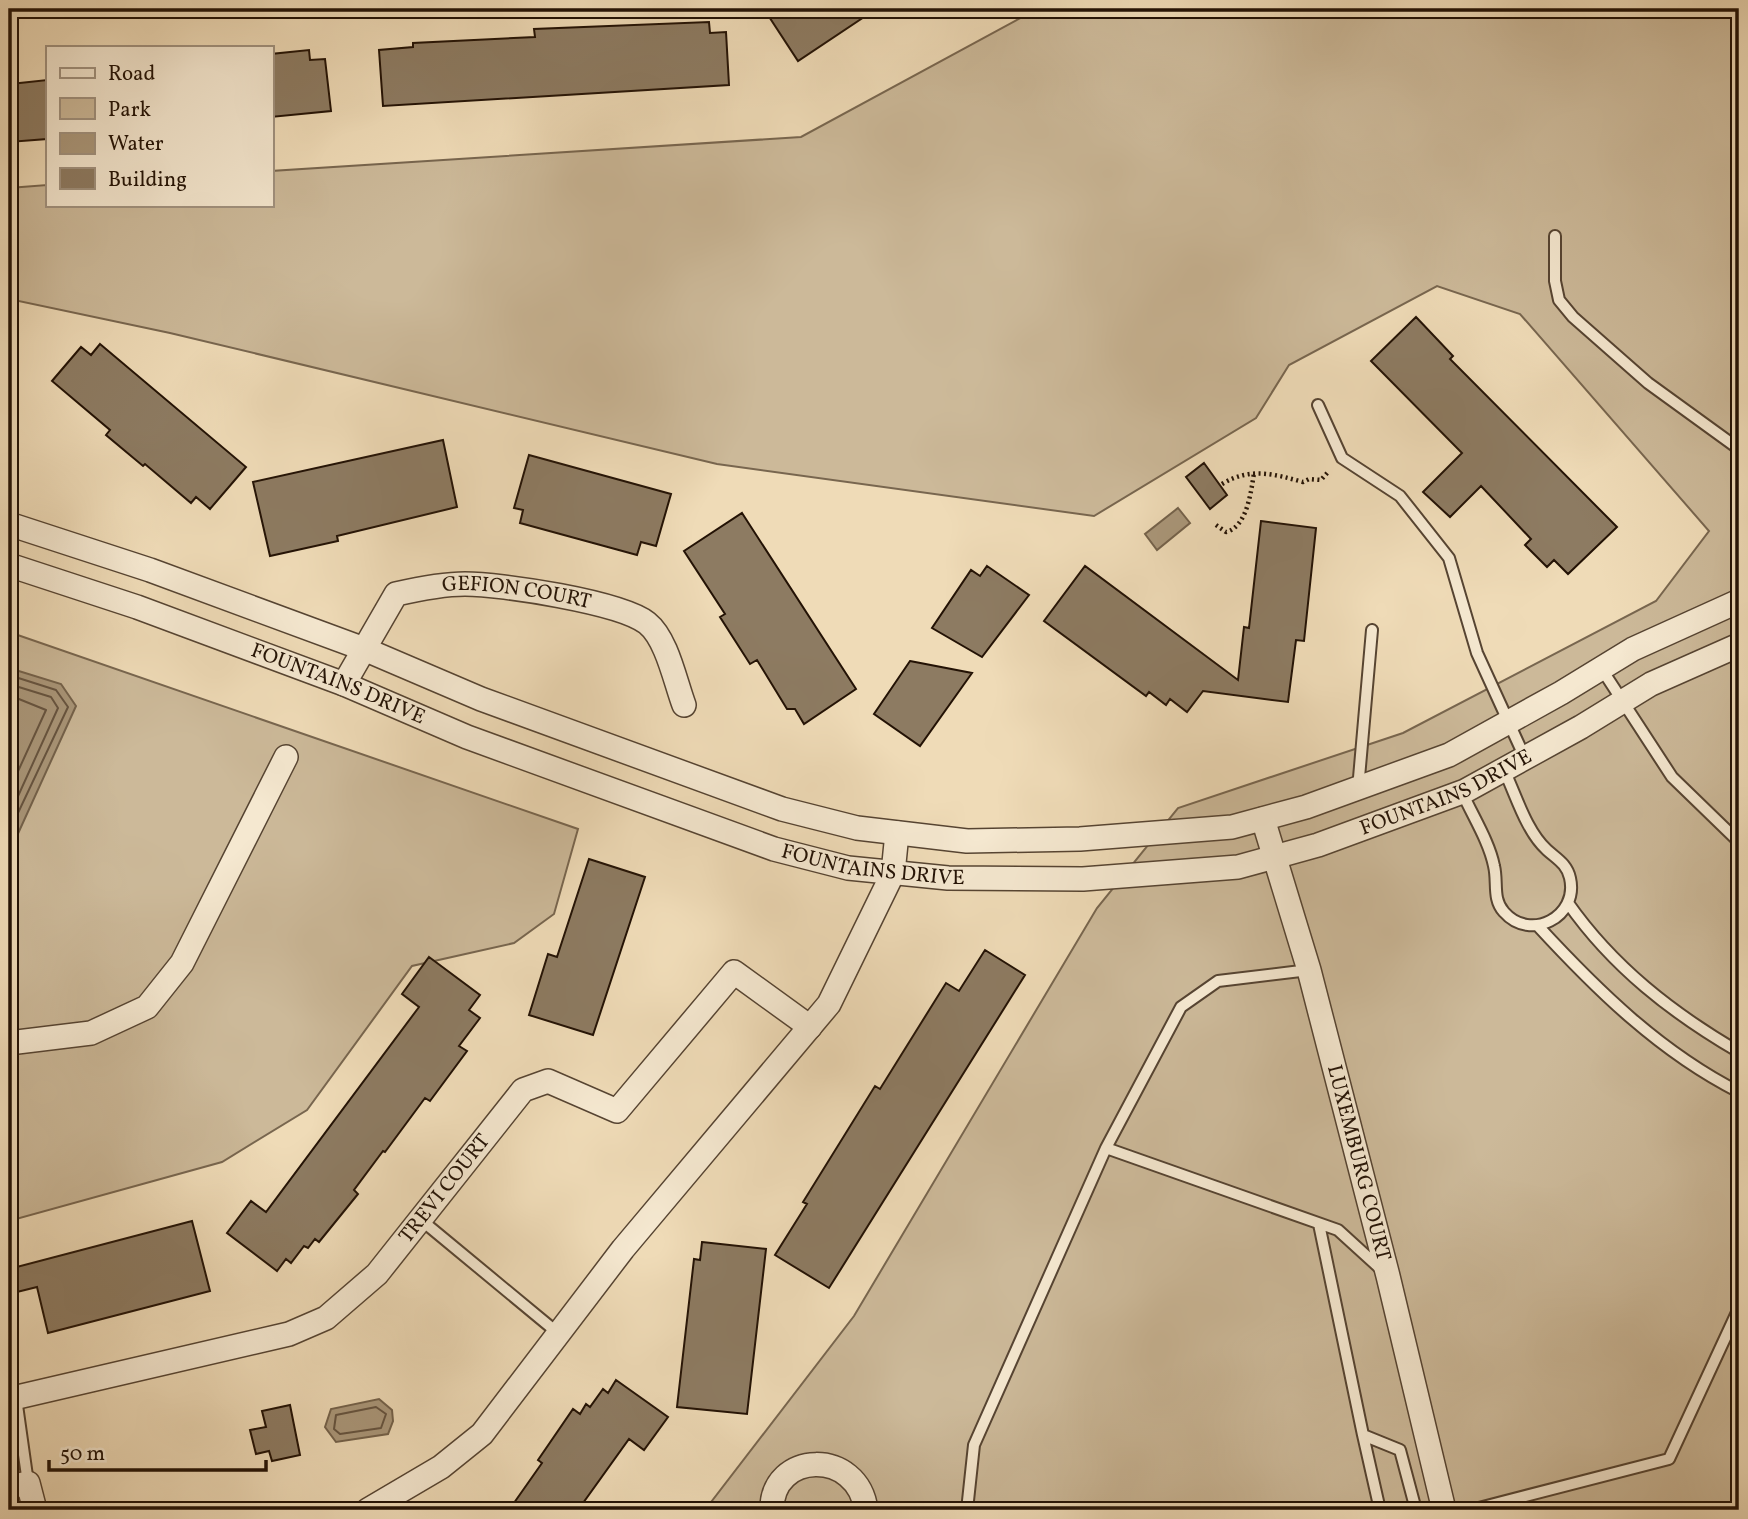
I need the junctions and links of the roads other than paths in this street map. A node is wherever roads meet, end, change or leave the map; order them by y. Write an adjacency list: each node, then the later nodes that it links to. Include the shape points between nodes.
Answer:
1 (1556, 236): 3 (lane, via 1555,281 1559,300 1573,317 1648,383)
2 (1318, 405): 14 (lane, via 1342,458 1400,496 1449,558 1477,653)
3 (1739, 449)
4 (9, 524): 9 (street, FOUNTAINS DRIVE)
5 (9, 565): 11 (street, FOUNTAINS DRIVE)
6 (1731, 605): 8 (street, FOUNTAINS DRIVE); 10 (street, FOUNTAINS DRIVE)
7 (1372, 630): 18 (lane)
8 (1739, 644): 12 (street, FOUNTAINS DRIVE)
9 (364, 649): 11 (street, GEFION COURT); 13 (street, GEFION COURT, via 396,594 465,584 521,590 613,608 649,624); 21 (street, FOUNTAINS DRIVE, via 481,699 782,809)
10 (1601, 668): 12 (lane); 14 (street, FOUNTAINS DRIVE)
11 (344, 684): 24 (street, FOUNTAINS DRIVE, via 467,737 774,849 848,868)
12 (1621, 702): 16 (street, FOUNTAINS DRIVE); 22 (lane, via 1672,777)
13 (684, 705)
14 (1509, 722): 16 (lane); 18 (street, FOUNTAINS DRIVE, via 1448,755)
15 (286, 757): 29 (street, via 182,963 147,1007 91,1034)
16 (1525, 758): 17 (street, FOUNTAINS DRIVE)
17 (1504, 770): 19 (street, FOUNTAINS DRIVE); 25 (lane, via 1534,833 1566,868)
18 (1358, 789): 20 (street, FOUNTAINS DRIVE)
19 (1462, 792): 23 (street, FOUNTAINS DRIVE); 26 (lane, via 1494,864 1496,899 1503,911 1524,925)
20 (1263, 819): 21 (street, FOUNTAINS DRIVE, via 1232,827 1080,839 967,841); 23 (street, LUXEMBURG COURT)
21 (898, 833): 24 (street)
22 (1739, 842)
23 (1274, 857): 24 (street, FOUNTAINS DRIVE, via 1238,867 1083,879); 27 (street, LUXEMBURG COURT)
24 (893, 873): 28 (street, via 829,1004)
25 (1568, 903): 26 (lane, via 1561,914); 30 (lane, via 1613,959 1647,989)
26 (1538, 926): 31 (lane, via 1593,984 1662,1045)
27 (1309, 970): 32 (lane, via 1218,981 1181,1007); 35 (street, LUXEMBURG COURT)
28 (810, 1027): 33 (street, TREVI COURT, via 734,972 617,1111 548,1082 523,1090); 37 (street, via 623,1249)
29 (9, 1043)
30 (1739, 1052)
31 (1739, 1093)
32 (1105, 1147): 34 (lane); 45 (lane, via 974,1446)
33 (420, 1219): 37 (lane); 38 (street, TREVI COURT, via 377,1274 326,1318 289,1334)
34 (1319, 1224): 35 (lane, via 1338,1230); 39 (lane)
35 (1388, 1276): 48 (street, LUXEMBURG COURT)
36 (1739, 1308): 49 (lane, via 1670,1459)
37 (559, 1334): 42 (street, via 482,1434 431,1474)
38 (12, 1398): 40 (lane)
39 (1363, 1435): 46 (lane); 47 (lane, via 1400,1450)
40 (19, 1485): 41 (street)
41 (34, 1510)
42 (368, 1510)
43 (772, 1510): 44 (street, via 776,1490 785,1478 812,1464 827,1464 854,1480 863,1493)
44 (866, 1510)
45 (967, 1510)
46 (1380, 1510)
47 (1416, 1510)
48 (1444, 1510)
49 (1471, 1510)

